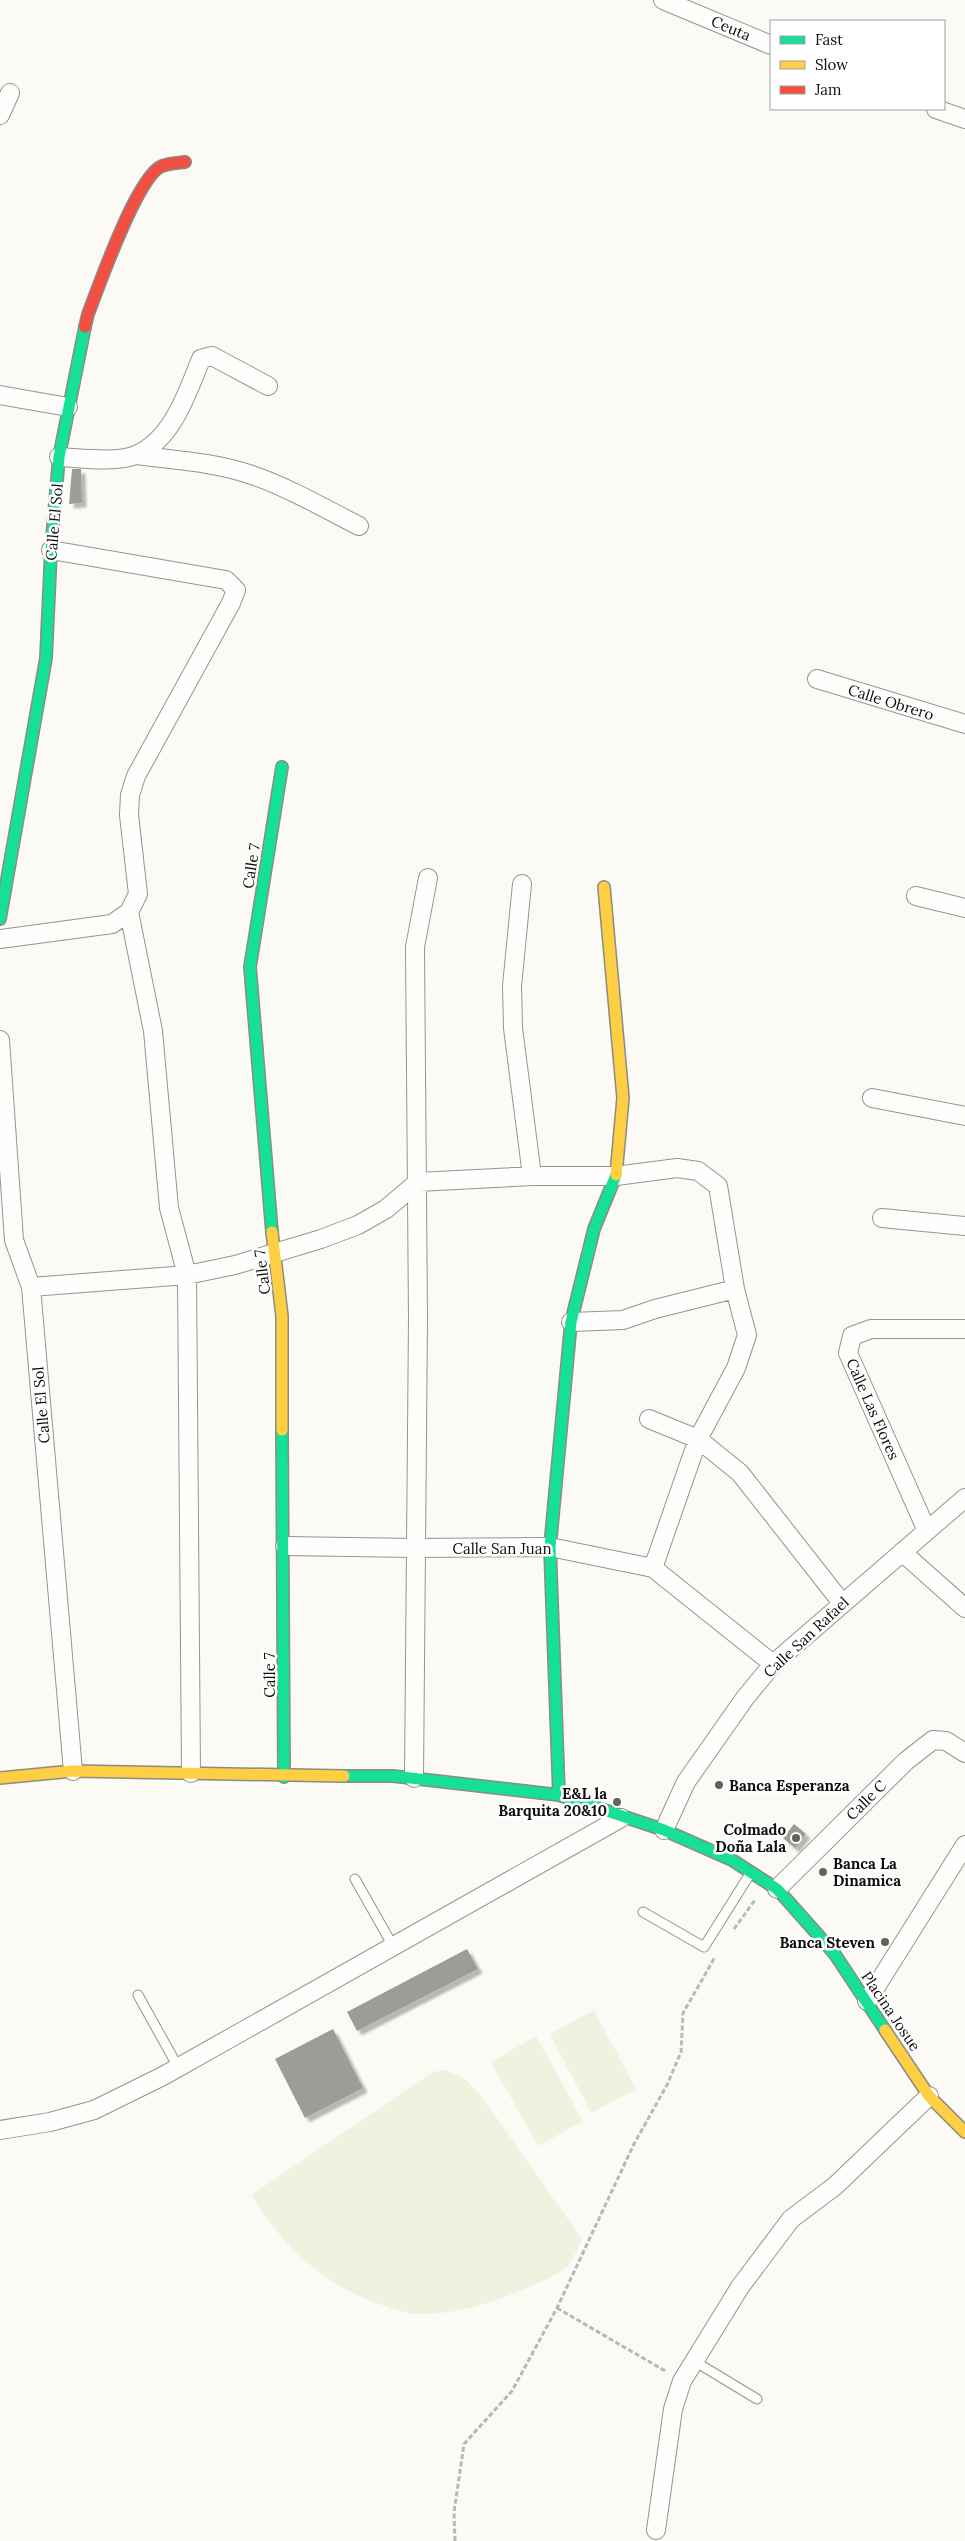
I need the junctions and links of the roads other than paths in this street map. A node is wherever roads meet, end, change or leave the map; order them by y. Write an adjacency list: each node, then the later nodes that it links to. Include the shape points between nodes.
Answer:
1 (662, 0): 2 (street, Ceuta)
2 (770, 45)
3 (10, 93): 5 (street)
4 (939, 110): 6 (street)
5 (0, 115)
6 (965, 119)
7 (185, 162): 10 (street, Calle El Sol, via 161,166 147,178 129,213 88,314)
8 (268, 386): 11 (street, via 212,356 201,359 177,416 161,437)
9 (0, 395): 10 (street)
10 (68, 407): 12 (street, Calle El Sol)
11 (136, 455): 12 (street, via 107,459); 13 (street, via 207,464 251,474 292,491)
12 (60, 457): 14 (street, Calle El Sol)
13 (358, 526)
14 (51, 550): 23 (street, via 226,580 236,590 136,776 130,795 129,815 138,894); 24 (street, Calle El Sol, via 46,658)
15 (817, 679): 16 (street, Calle Obrero)
16 (965, 724)
17 (282, 767): 34 (street, Calle 7, via 250,967)
18 (428, 878): 31 (street, via 416,947)
19 (522, 884): 29 (street, via 512,986 513,1020)
20 (604, 887): 30 (street, via 623,1098)
21 (916, 896): 22 (street)
22 (965, 908)
23 (129, 912): 25 (street, via 112,924); 35 (street, via 153,1031 169,1208)
24 (0, 919)
25 (0, 939)
26 (0, 1040): 36 (street, Calle El Sol, via 14,1240)
27 (872, 1098): 28 (street)
28 (965, 1116)
29 (532, 1176): 30 (street); 31 (street)
30 (616, 1176): 37 (street, via 677,1168 698,1172 718,1186); 38 (street, via 594,1228)
31 (418, 1182): 34 (street, via 386,1209 358,1225); 46 (street)
32 (882, 1218): 33 (street)
33 (965, 1226)
34 (274, 1252): 35 (street, via 236,1265); 44 (street, Calle 7, via 282,1316)
35 (187, 1275): 36 (street); 54 (street)
36 (31, 1287): 53 (street, Calle El Sol)
37 (735, 1289): 38 (street, via 623,1320); 41 (street, via 747,1335 736,1368)
38 (571, 1322): 45 (street)
39 (965, 1329): 43 (street, Calle Las Flores, via 872,1329 852,1336 848,1353)
40 (649, 1419): 41 (street)
41 (698, 1439): 48 (street); 49 (street, via 740,1473)
42 (965, 1498): 43 (street, Calle San Rafael)
43 (927, 1531): 47 (street, Calle San Rafael)
44 (285, 1546): 46 (street, Calle San Juan); 55 (street, Calle 7)
45 (550, 1547): 46 (street, Calle San Juan); 48 (street, Calle San Juan); 58 (street)
46 (415, 1548): 57 (street)
47 (902, 1552): 49 (street, Calle San Rafael); 50 (street)
48 (653, 1568): 51 (street, Calle San Juan)
49 (842, 1603): 51 (street, Calle San Rafael)
50 (965, 1608)
51 (774, 1664): 60 (street, Calle San Rafael, via 745,1698 686,1782)
52 (965, 1753): 64 (street, Calle C, via 946,1741 933,1740 906,1761)
53 (73, 1771): 54 (street, Placina Josue); 56 (street, Placina Josue)
54 (191, 1774): 55 (street, Placina Josue)
55 (284, 1777): 57 (street, Placina Josue)
56 (0, 1778)
57 (414, 1778): 58 (street, Placina Josue)
58 (559, 1795): 59 (street, Placina Josue)
59 (621, 1818): 60 (street, Placina Josue); 66 (street)
60 (664, 1830): 62 (street, Placina Josue)
61 (965, 1845): 68 (street)
62 (752, 1872): 64 (street, Placina Josue); 65 (lane, via 704,1946)
63 (354, 1879): 66 (lane)
64 (772, 1886): 68 (street, Placina Josue, via 834,1953)
65 (643, 1912)
66 (393, 1946): 69 (street)
67 (138, 1995): 69 (lane)
68 (867, 2001): 70 (street, Placina Josue)
69 (178, 2067): 71 (street, via 94,2110 50,2122)
70 (929, 2096): 72 (street, Placina Josue); 73 (street, via 835,2186 791,2219 740,2287)
71 (0, 2130)
72 (965, 2132)
73 (694, 2361): 74 (lane); 75 (street, via 682,2381 672,2409)
74 (758, 2399)
75 (656, 2530)

